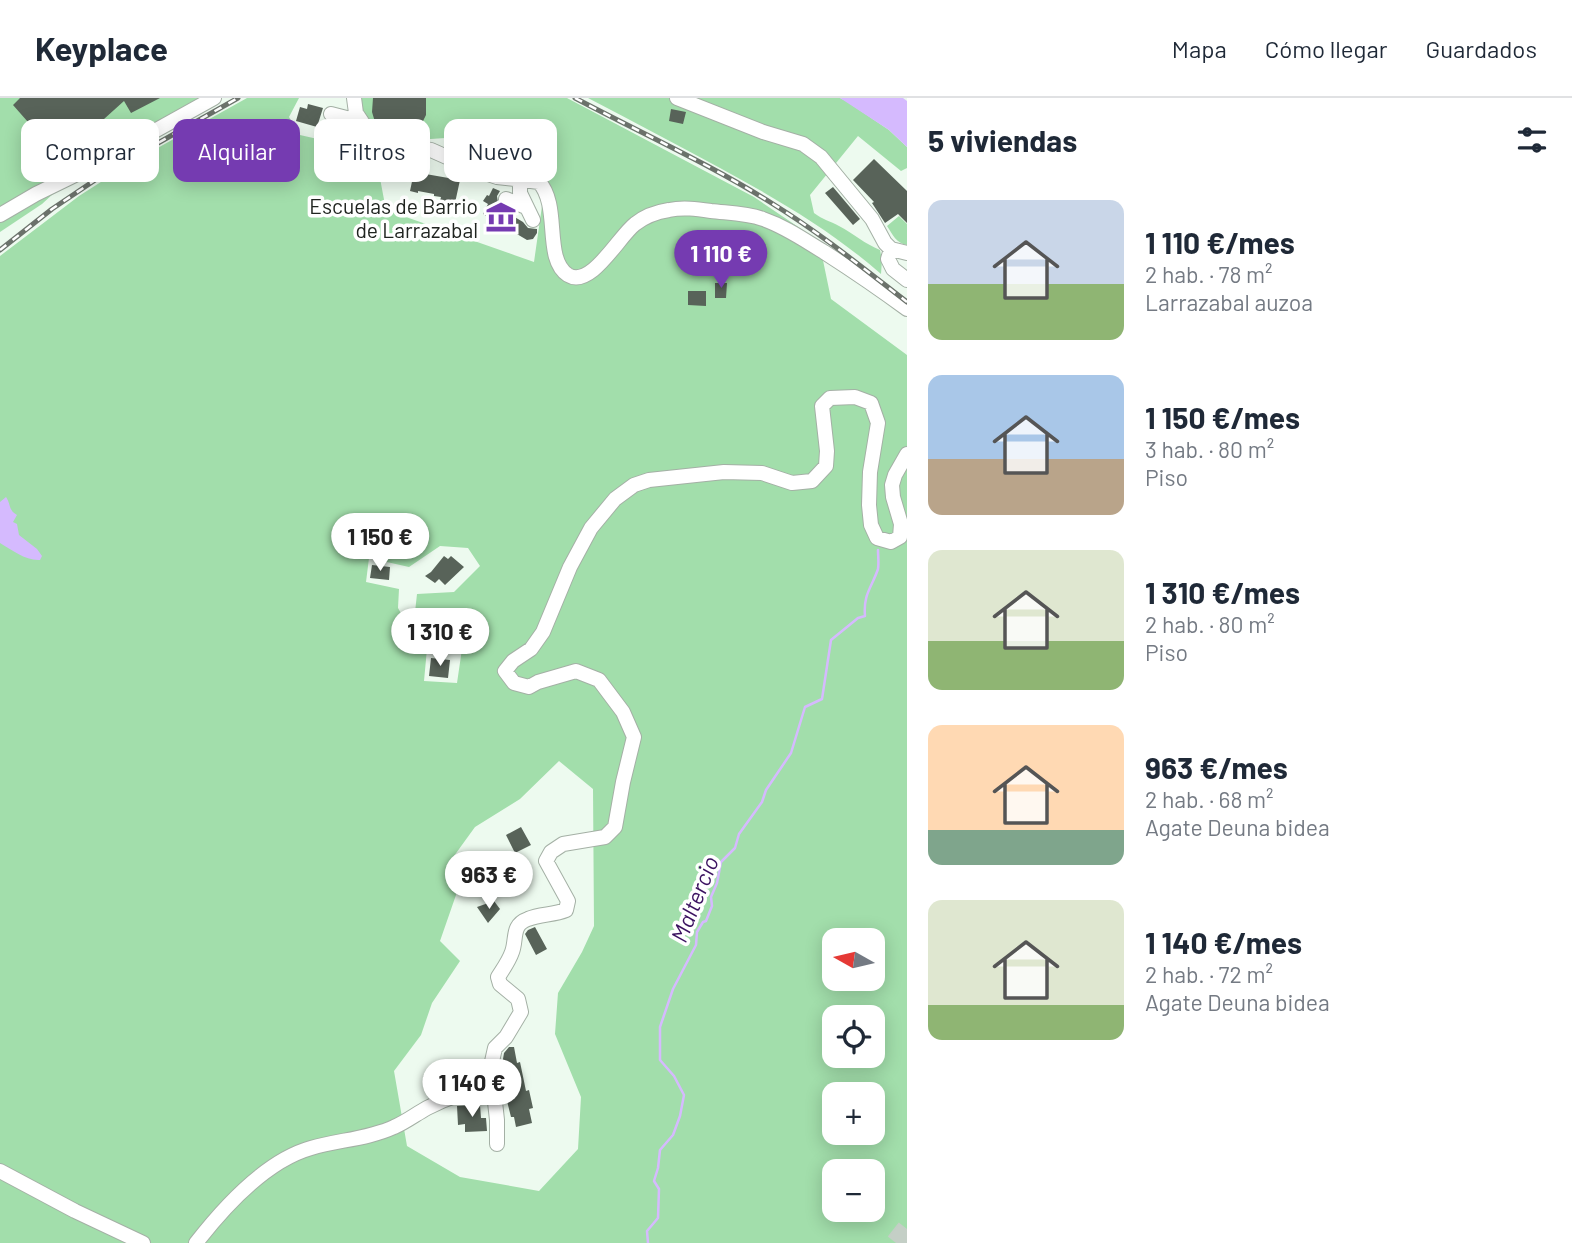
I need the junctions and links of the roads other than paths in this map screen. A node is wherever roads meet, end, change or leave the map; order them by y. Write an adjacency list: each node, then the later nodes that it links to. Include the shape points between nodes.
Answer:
1 (214, 98): 10 (street)
2 (354, 98): 6 (street)
3 (677, 98): 11 (street, via 803,144 821,156)
4 (331, 114): 5 (street)
5 (350, 119)
6 (360, 119)
7 (520, 182): 9 (street, via 529,214)
8 (539, 182): 14 (street, via 549,197 555,254 569,276 586,276 633,225 651,214 689,208 760,218 784,227)
9 (506, 200)
10 (0, 215)
11 (891, 249): 12 (street); 13 (street, via 888,260)
12 (907, 253)
13 (907, 280)
14 (907, 309)
15 (907, 454): 16 (street, via 892,485 901,524 900,537 891,542 877,538 871,525 870,472 878,423 871,403 855,397 830,398 822,406 826,466 812,481 792,483 762,472 649,480 615,499 591,528 543,632 505,671 514,683 529,687 576,671 599,680 623,712 634,737 615,827 605,837 563,844 545,861 568,901 566,910 528,918 515,930 512,952 498,977 518,999 521,1012 495,1048)
16 (493, 1087): 17 (street); 20 (street, via 456,1094 393,1128 291,1155 251,1182)
17 (497, 1144)
18 (0, 1171): 19 (street)
19 (143, 1243)
20 (197, 1243)

